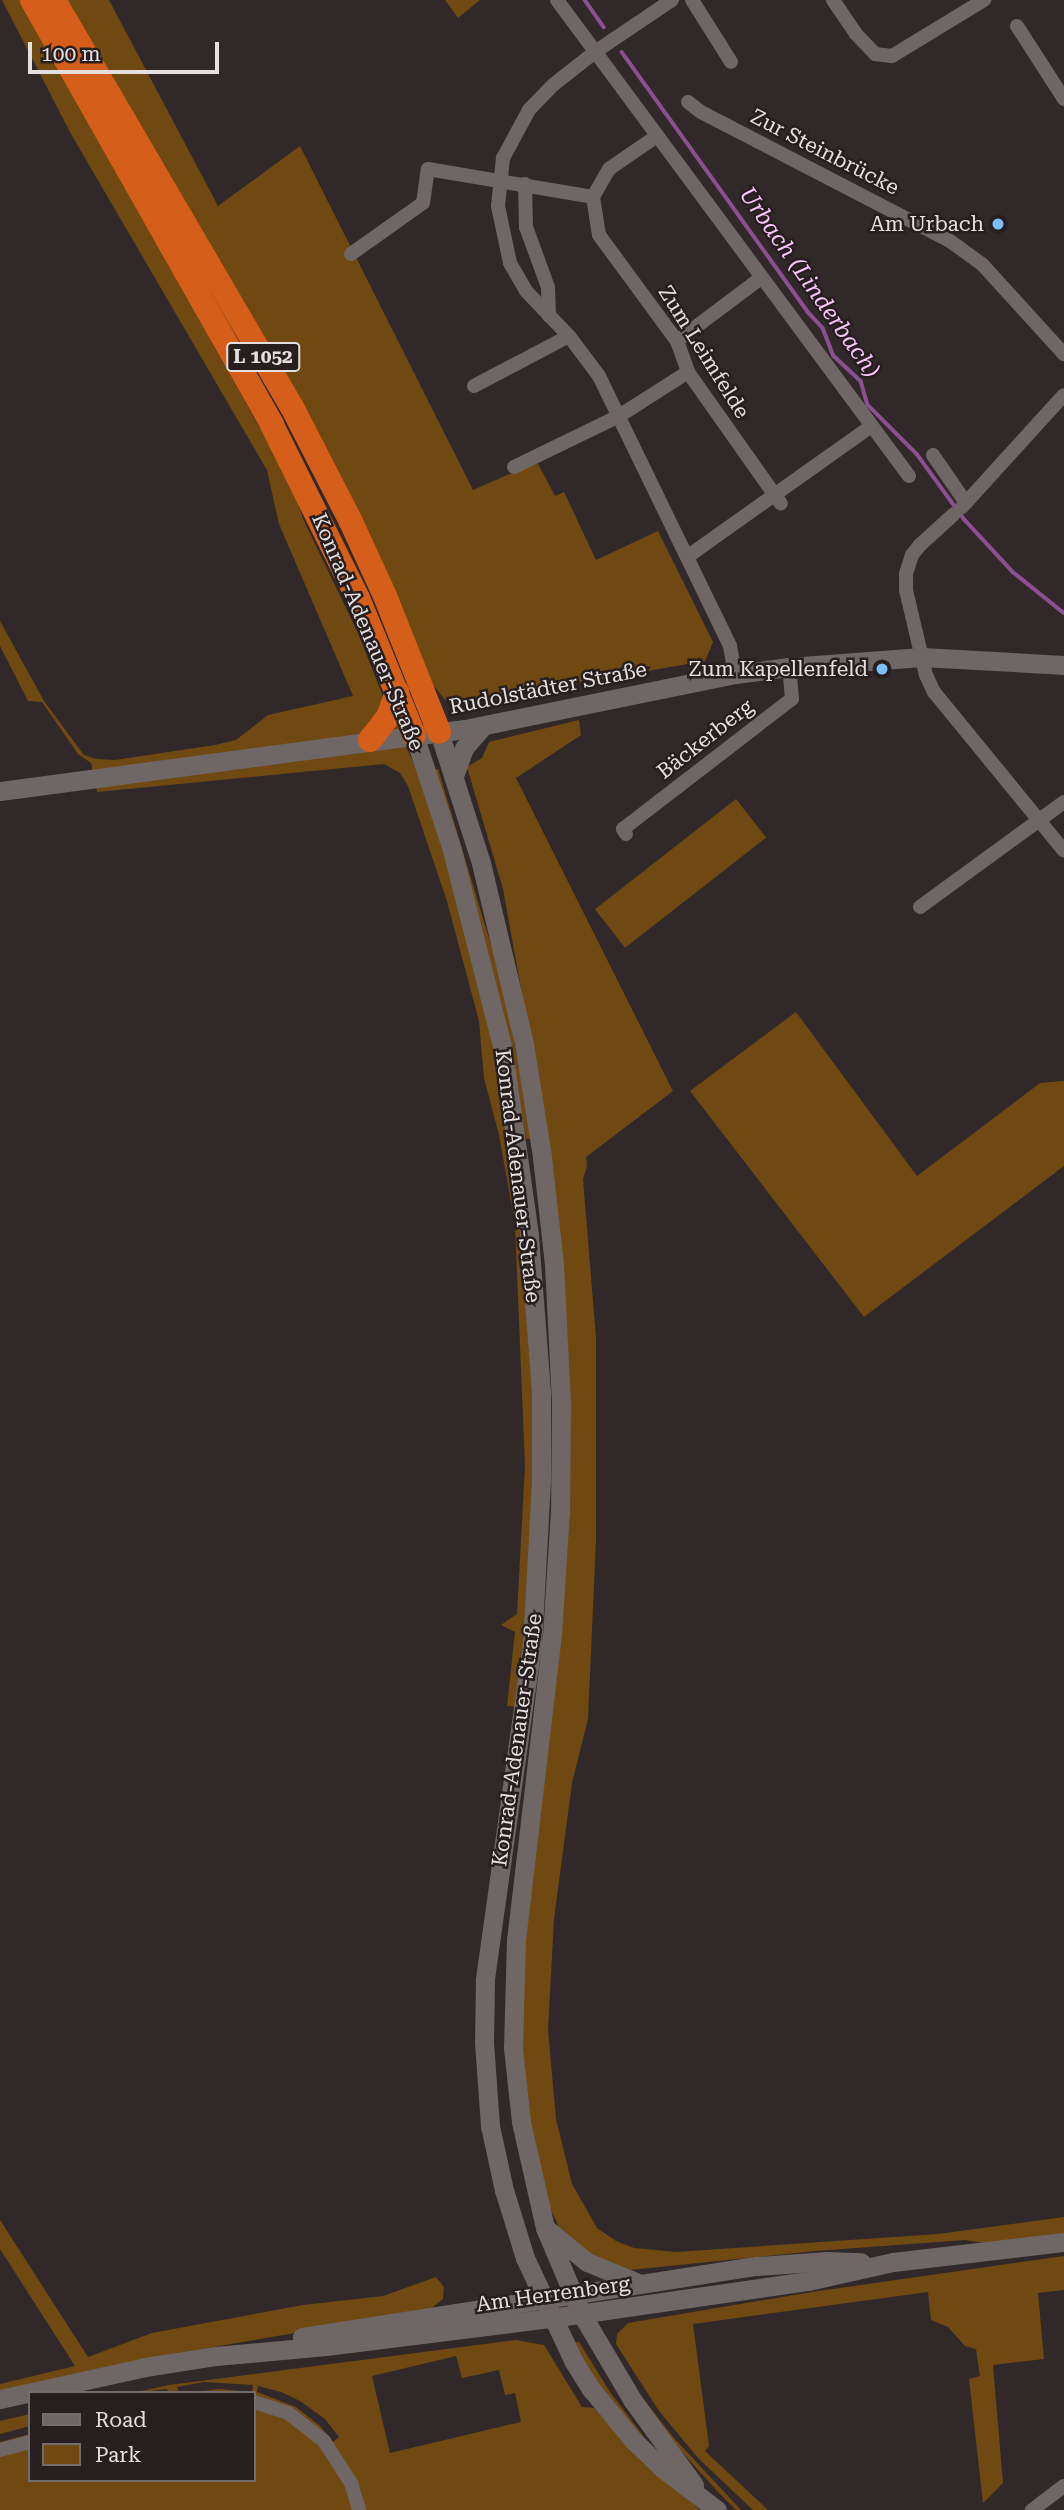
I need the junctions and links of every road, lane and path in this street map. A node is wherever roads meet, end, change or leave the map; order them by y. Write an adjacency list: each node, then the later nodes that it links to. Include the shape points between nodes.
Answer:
1 (32, 0): 38 (highway, Konrad-Adenauer-Straße / L 1052, via 272,425 347,574)
2 (54, 0): 40 (highway, Konrad-Adenauer-Straße / L 1052, via 304,430 385,596)
3 (558, 0): 9 (street)
4 (672, 0): 9 (street)
5 (692, 0): 10 (street)
6 (833, 0): 7 (street, via 875,54 892,56)
7 (984, 0)
8 (1017, 26): 11 (street)
9 (595, 52): 13 (street); 14 (street, via 529,110 512,137)
10 (732, 62)
11 (1064, 99)
12 (688, 102): 22 (street, Zur Steinbrücke, via 950,241 982,264)
13 (657, 136): 16 (street, via 609,169); 18 (street)
14 (499, 179): 15 (street); 17 (street, via 428,169 422,203); 19 (street, via 499,215 510,263 526,291)
15 (525, 184): 16 (street); 19 (street, via 526,227 548,287)
16 (593, 197): 21 (street, Zum Leimfelde, via 599,234)
17 (351, 254)
18 (761, 278): 21 (street); 27 (street)
19 (549, 316): 20 (street)
20 (569, 336): 24 (street); 26 (street, via 593,367)
21 (677, 341): 23 (street, Zum Leimfelde)
22 (1064, 354)
23 (688, 372): 26 (street); 31 (street, Zum Leimfelde)
24 (474, 386)
25 (1064, 395): 32 (street)
26 (619, 416): 29 (street); 33 (street)
27 (872, 426): 30 (street); 31 (street)
28 (933, 456): 32 (street)
29 (514, 467)
30 (909, 476)
31 (777, 500): 33 (street)
32 (961, 508): 34 (street, via 920,545 906,574)
33 (687, 557): 37 (street, via 730,646)
34 (922, 657): 35 (main road, Rudolstädter Straße); 36 (main road, Rudolstädter Straße); 46 (street, via 934,692)
35 (1064, 664)
36 (789, 667): 37 (main road, Rudolstädter Straße); 47 (street, Bäckerberg, via 792,699 623,830)
37 (735, 674): 39 (main road, Rudolstädter Straße)
38 (397, 692): 41 (highway, Konrad-Adenauer-Straße / L 1052); 42 (highway, via 388,717)
39 (484, 725): 40 (main road, Rudolstädter Straße); 43 (main road, via 464,747)
40 (439, 732): 41 (main road, Rudolstädter Straße); 43 (main road, Konrad-Adenauer-Straße / L 1052)
41 (414, 735): 42 (main road, Rudolstädter Straße); 52 (main road, Konrad-Adenauer-Straße / L 1052, via 459,875 503,1050 536,1305 541,1480 533,1644 491,1921 484,2042 490,2126)
42 (370, 740): 44 (main road, Rudolstädter Straße)
43 (454, 776): 50 (main road, Konrad-Adenauer-Straße / L 1052, via 481,863 524,1044 554,1265 561,1402 559,1511 552,1634 519,1911 513,2009 521,2122)
44 (0, 791)
45 (1064, 802): 46 (street)
46 (1040, 821): 48 (street); 49 (street)
47 (626, 834)
48 (1064, 850)
49 (920, 907)
50 (545, 2228): 54 (main road, via 587,2262); 55 (main road, Konrad-Adenauer-Straße / L 1052)
51 (1064, 2242): 53 (main road, Am Herrenberg)
52 (525, 2258): 56 (main road, Konrad-Adenauer-Straße / L 1052); 57 (main road, via 518,2289)
53 (893, 2262): 54 (main road, Am Herrenberg, via 788,2263); 58 (main road, Am Herrenberg, via 808,2281)
54 (640, 2283): 55 (main road, Am Herrenberg)
55 (572, 2294): 56 (main road, Am Herrenberg); 59 (main road, L 1052)
56 (542, 2298): 57 (main road, Am Herrenberg); 60 (main road, Konrad-Adenauer-Straße / L 1052)
57 (494, 2306): 62 (main road, Am Herrenberg, via 324,2333)
58 (612, 2309): 59 (main road, Am Herrenberg); 61 (main road, via 599,2330)
59 (581, 2313): 60 (main road, Am Herrenberg); 61 (main road)
60 (551, 2318): 62 (main road, Am Herrenberg); 70 (main road, Konrad-Adenauer-Straße, via 612,2418 662,2468)
61 (598, 2346): 70 (main road)
62 (216, 2356): 63 (main road, Am Herrenberg)
63 (36, 2391)
64 (28, 2393): 65 (main road, Am Herrenberg)
65 (0, 2399)
66 (256, 2403): 71 (street, via 288,2413 324,2441 351,2483)
67 (28, 2443): 68 (street)
68 (0, 2450)
69 (1064, 2486): 72 (street)
70 (711, 2505)
71 (359, 2510)
72 (1032, 2510)

